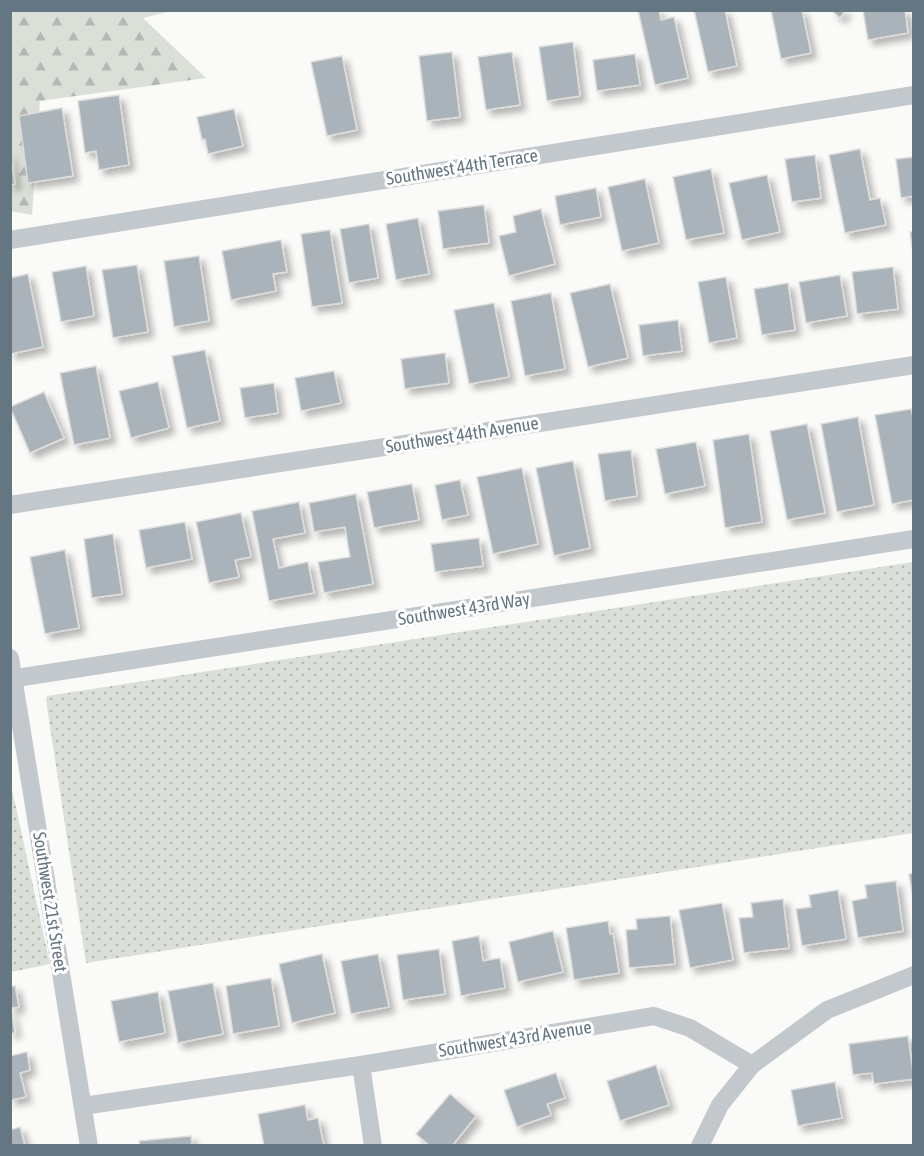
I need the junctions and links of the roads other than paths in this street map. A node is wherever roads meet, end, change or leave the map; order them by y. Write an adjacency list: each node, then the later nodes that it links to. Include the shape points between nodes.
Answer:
1 (914, 95): 2 (street, Southwest 44th Terrace)
2 (10, 240)
3 (914, 365): 4 (street, Southwest 44th Avenue)
4 (10, 505)
5 (914, 539): 7 (street, Southwest 43rd Way)
6 (10, 658): 7 (street, Southwest 21st Street)
7 (12, 679): 11 (street, Southwest 21st Street)
8 (914, 975): 10 (street, via 826,1010)
9 (361, 1065): 10 (street, Southwest 43rd Avenue, via 654,1016 690,1028); 11 (street, Southwest 43rd Avenue); 13 (street)
10 (752, 1065): 14 (street, via 720,1105)
11 (83, 1107): 12 (street, Southwest 21st Street)
12 (89, 1146)
13 (373, 1146)
14 (700, 1146)

